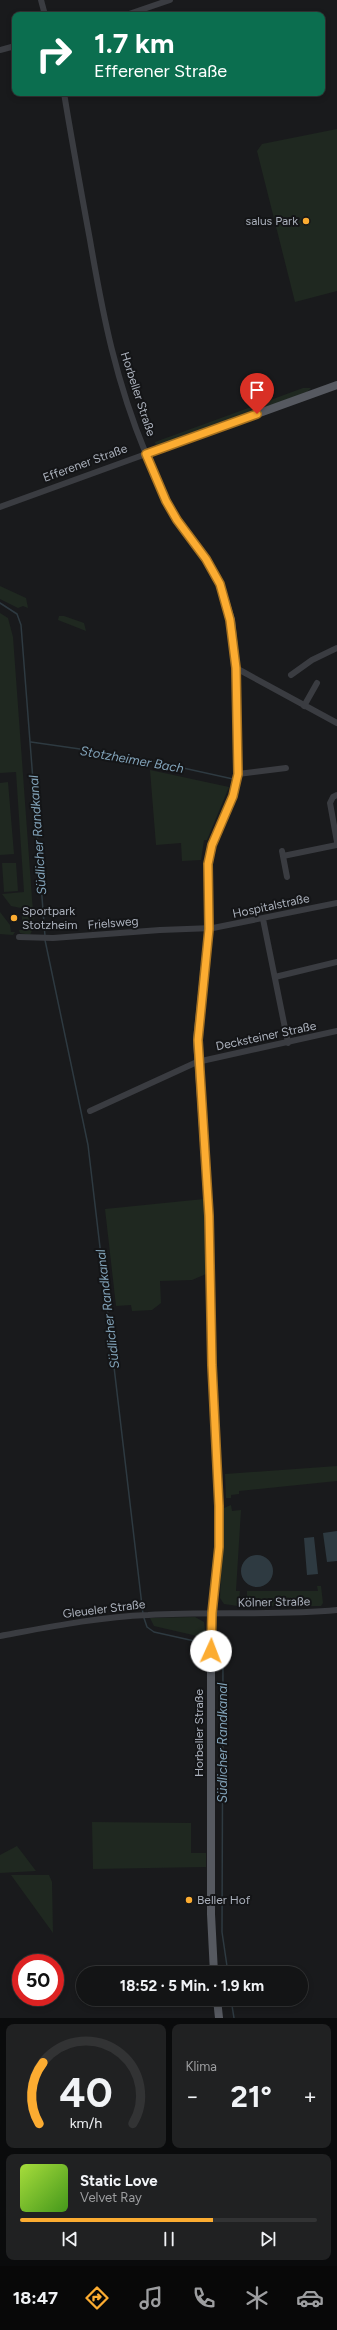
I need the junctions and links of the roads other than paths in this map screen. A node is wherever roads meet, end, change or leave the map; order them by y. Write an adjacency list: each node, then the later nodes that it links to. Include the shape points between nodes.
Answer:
1 (41, 0): 4 (street)
2 (170, 0): 3 (street)
3 (160, 2): 5 (street)
4 (44, 12)
5 (134, 12)
6 (12, 47): 7 (street)
7 (0, 50)
8 (65, 96): 10 (street, Horbeller Straße, via 102,312 126,403)
9 (337, 385): 10 (main road, Efferener Straße)
10 (146, 454): 11 (street, Efferener Straße); 13 (main road, Horbeller Straße, via 166,501 220,584 230,620)
11 (0, 507)
12 (337, 648): 14 (street, via 312,660)
13 (236, 668): 16 (street); 19 (main road, Horbeller Straße)
14 (291, 675)
15 (317, 683): 16 (street)
16 (304, 706): 17 (street)
17 (337, 723)
18 (286, 768): 19 (street)
19 (238, 774): 25 (main road, Horbeller Straße, via 233,796 212,845 208,864)
20 (337, 795): 21 (street, via 330,803)
21 (337, 844): 22 (street, via 282,854)
22 (288, 877)
23 (337, 903): 24 (street, Hospitalstraße)
24 (264, 919): 25 (street, Hospitalstraße); 28 (street)
25 (209, 929): 26 (street, Frielsweg, via 53,938); 31 (main road, Horbeller Straße)
26 (19, 937)
27 (337, 962): 28 (street)
28 (275, 977): 30 (street)
29 (337, 1031): 30 (street, Decksteiner Straße)
30 (288, 1043): 31 (street, Decksteiner Straße)
31 (197, 1062): 32 (street, Decksteiner Straße); 34 (main road, Horbeller Straße, via 209,1216 212,1365 219,1506 219,1547)
32 (90, 1111)
33 (337, 1610): 34 (street, Kölner Straße)
34 (212, 1613): 35 (street, Gleueler Straße, via 138,1615 72,1623); 36 (main road, Horbeller Straße, via 211,1914)
35 (0, 1636)
36 (214, 1966)
37 (218, 2006): 38 (main road)
38 (219, 2018)

